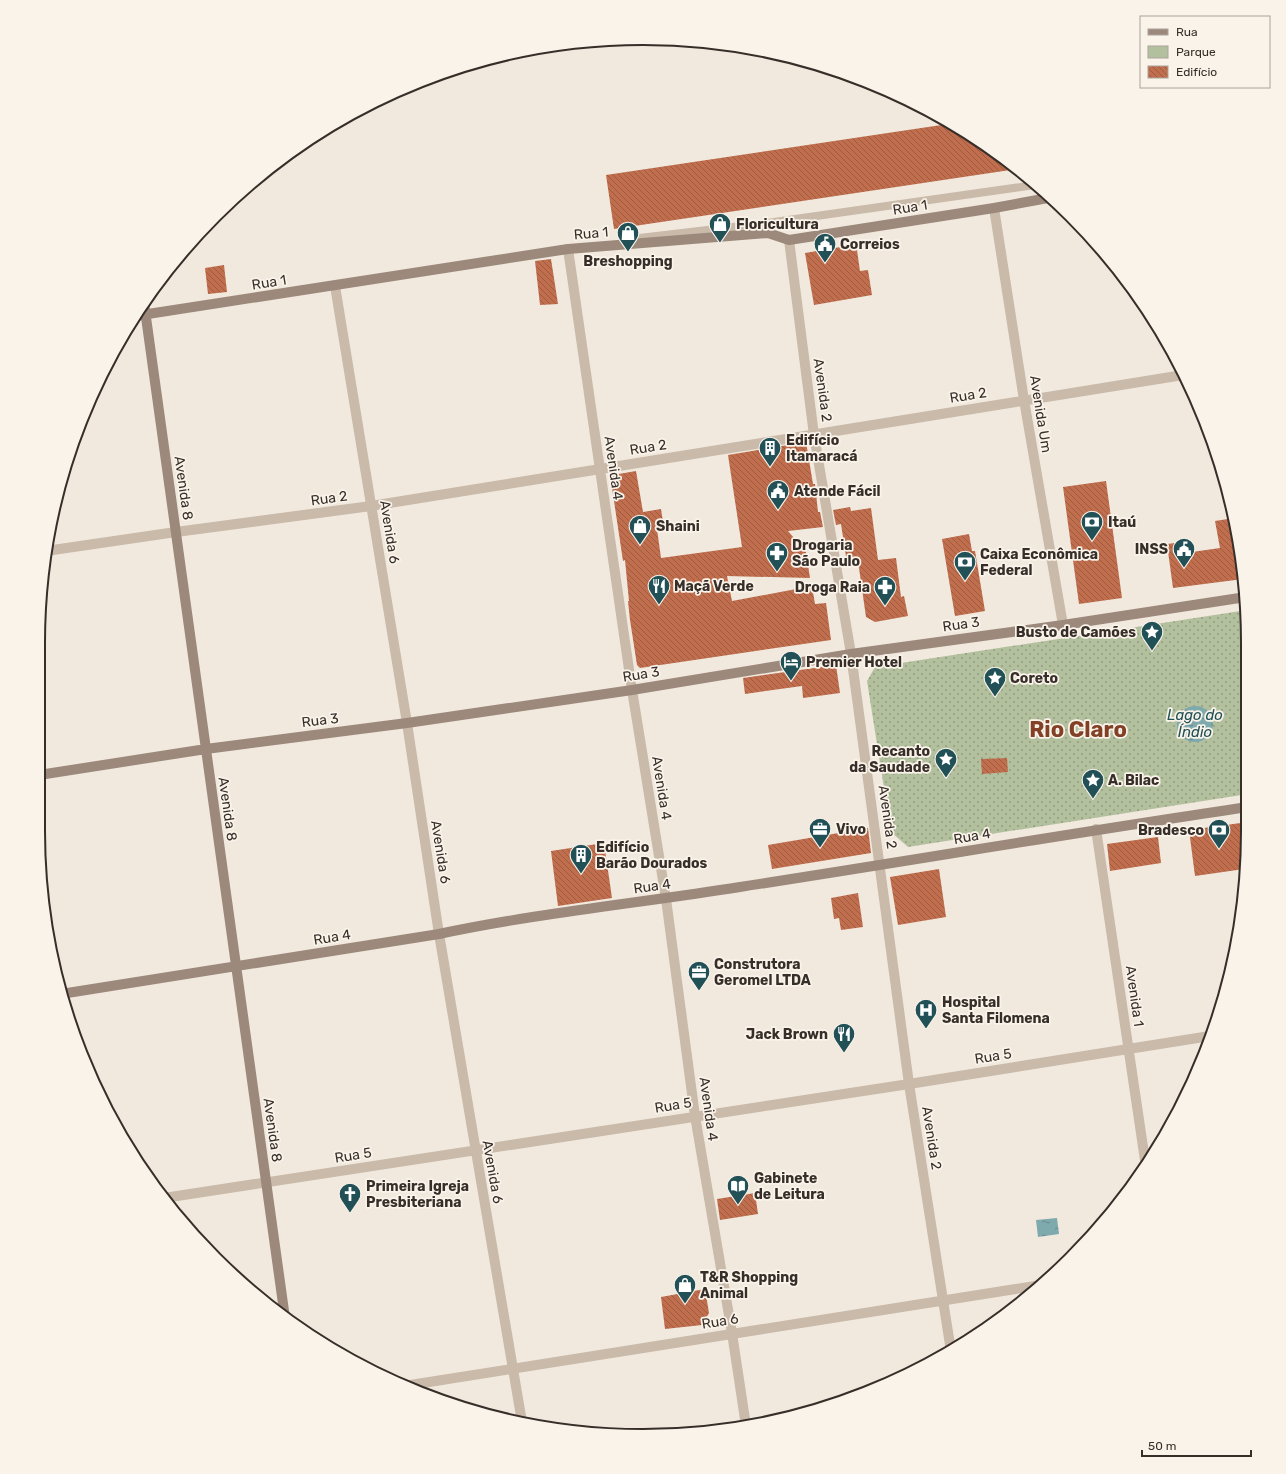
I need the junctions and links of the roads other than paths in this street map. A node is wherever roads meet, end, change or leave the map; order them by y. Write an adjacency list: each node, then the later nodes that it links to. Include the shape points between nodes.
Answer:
1 (1028, 186): 5 (lane, via 631,239)
2 (1043, 199): 3 (main road, Rua 1)
3 (994, 208): 4 (main road, Rua 1); 11 (street, Avenida Um)
4 (789, 240): 5 (main road, Rua 1, via 768,233); 12 (street, Avenida 2)
5 (618, 245): 6 (main road, Rua 1)
6 (568, 249): 7 (main road, Rua 1); 13 (street, Avenida 4)
7 (335, 286): 8 (main road, Rua 1); 14 (street, Avenida 6)
8 (144, 314)
9 (141, 319): 15 (main road, Avenida 8)
10 (1177, 376): 11 (street, Rua 2)
11 (1024, 400): 12 (street, Rua 2); 18 (street, Avenida Um)
12 (814, 435): 13 (street, Rua 2); 19 (street, Avenida 2)
13 (600, 469): 14 (street, Rua 2); 20 (street, Avenida 4)
14 (371, 506): 15 (street, Rua 2); 21 (street, Avenida 6)
15 (176, 532): 16 (street, Rua 2); 22 (main road, Avenida 8)
16 (52, 550)
17 (1239, 598): 18 (main road, Rua 3)
18 (1063, 625): 19 (main road, Rua 3)
19 (851, 654): 20 (main road, Rua 3); 26 (street, Avenida 2)
20 (632, 690): 21 (main road, Rua 3); 27 (street, Avenida 4)
21 (407, 723): 22 (main road, Rua 3); 28 (street, Avenida 6)
22 (206, 749): 23 (main road, Rua 3); 29 (main road, Avenida 8)
23 (45, 773)
24 (1241, 808): 25 (main road, Rua 4)
25 (1096, 829): 26 (main road, Rua 4); 32 (street, Avenida 1)
26 (881, 865): 27 (main road, Rua 4); 33 (street, Avenida 2)
27 (666, 899): 28 (main road, Rua 4, via 488,924); 34 (street, Avenida 4)
28 (439, 934): 29 (main road, Rua 4); 35 (street, Avenida 6)
29 (236, 967): 30 (main road, Rua 4); 37 (main road, Avenida 8)
30 (67, 993)
31 (1204, 1037): 32 (street, Rua 5)
32 (1128, 1048): 33 (street, Rua 5); 36 (street, Avenida 1)
33 (909, 1084): 34 (street, Rua 5); 40 (street, Avenida 2)
34 (695, 1116): 35 (street, Rua 5); 42 (street, Avenida 4)
35 (475, 1150): 37 (street, Rua 5); 44 (street, Avenida 6)
36 (1144, 1156)
37 (266, 1183): 38 (street, Rua 5); 41 (main road, Avenida 8)
38 (171, 1197)
39 (1030, 1287): 40 (street, Rua 6)
40 (943, 1301): 42 (street, Rua 6); 43 (street, Avenida 2)
41 (284, 1308)
42 (732, 1333): 44 (street, Rua 6); 47 (street, Avenida 4)
43 (950, 1344)
44 (513, 1370): 45 (street, Rua 6); 46 (street, Avenida 6)
45 (417, 1384)
46 (521, 1417)
47 (745, 1420)

